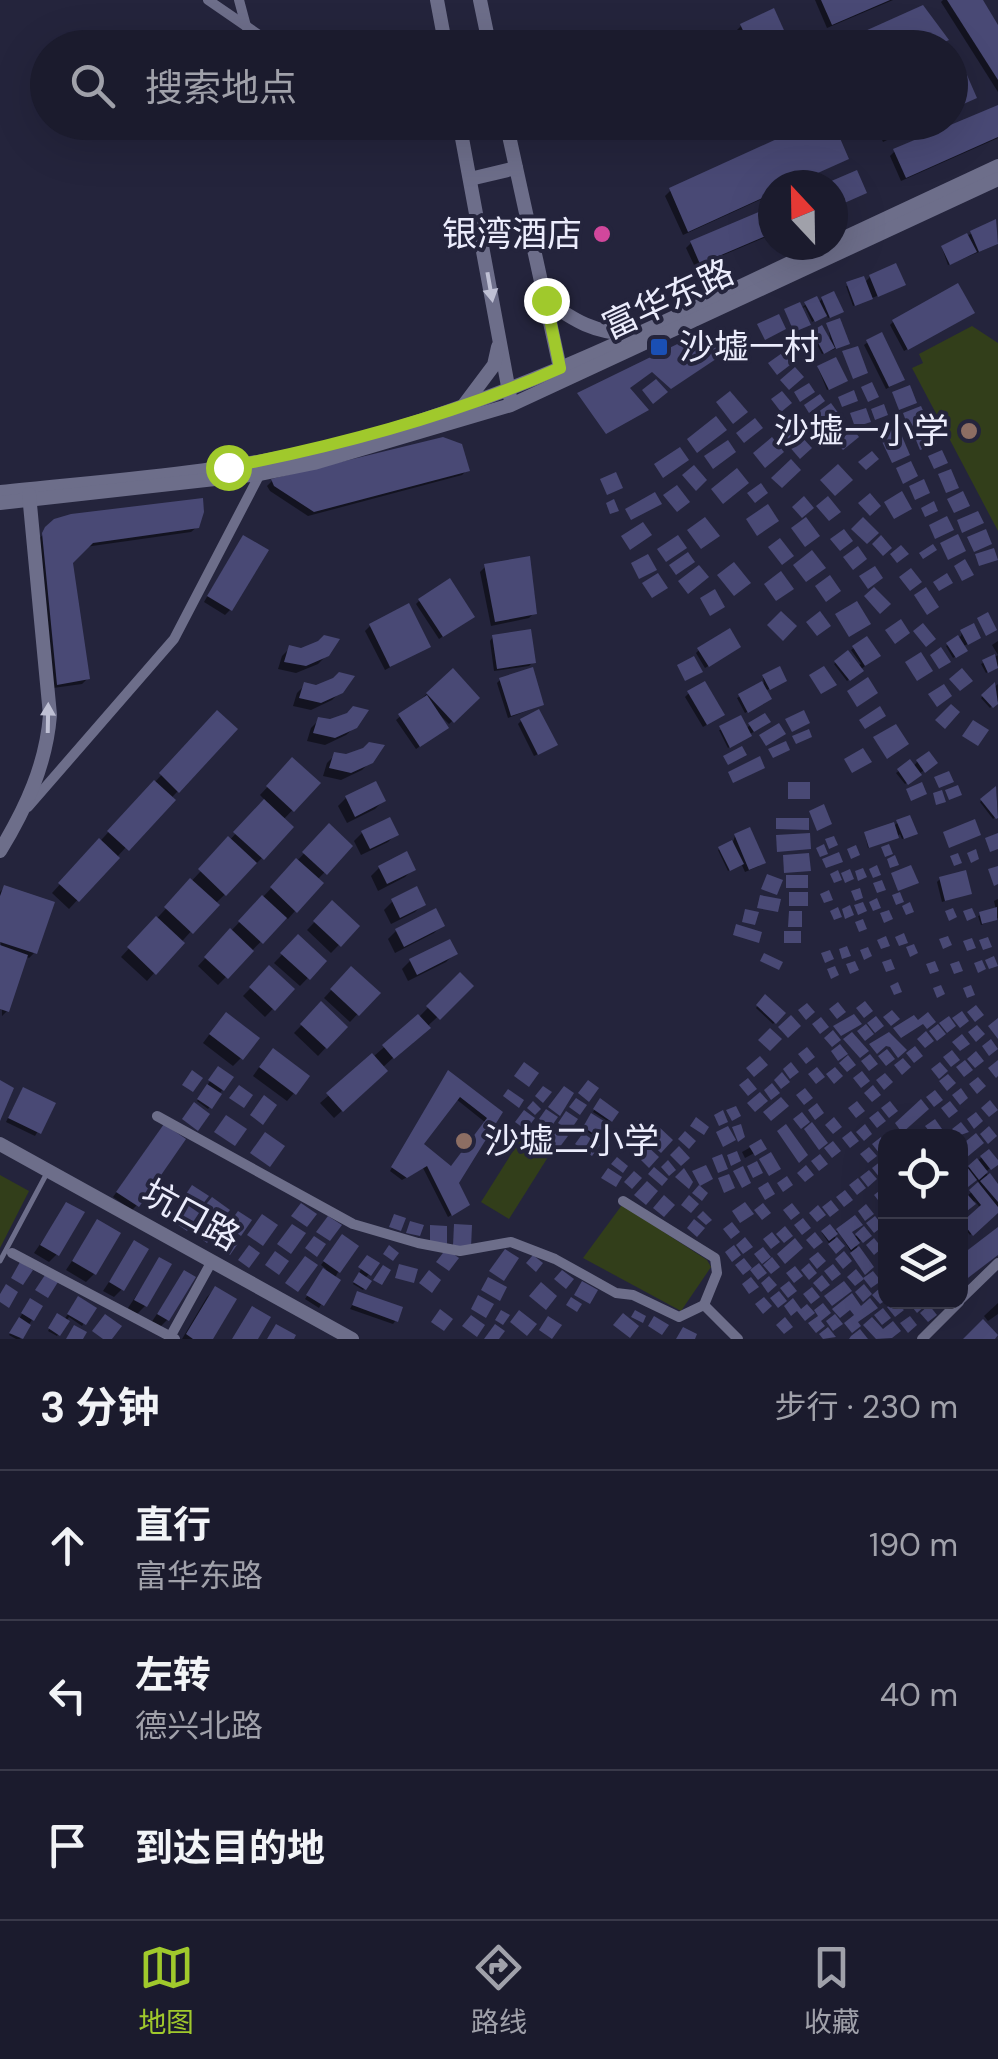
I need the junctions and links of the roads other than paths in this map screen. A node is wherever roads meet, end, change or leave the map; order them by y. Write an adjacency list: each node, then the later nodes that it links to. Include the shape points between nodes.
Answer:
1 (208, 0): 5 (street)
2 (239, 0): 5 (street)
3 (437, 0): 7 (main road)
4 (480, 0): 8 (main road)
5 (246, 26): 6 (street)
6 (252, 30)
7 (443, 30)
8 (486, 30)
9 (463, 140): 13 (main road)
10 (510, 140): 12 (main road)
11 (998, 166): 15 (main road, 富华东路)
12 (516, 168): 13 (main road); 17 (main road)
13 (470, 179): 19 (main road, one-way to 19)
14 (998, 179): 20 (main road, 富华东路)
15 (848, 236)
16 (796, 260): 18 (main road, 富华东路)
17 (546, 300): 18 (main road, via 604,334); 20 (main road)
18 (637, 334): 20 (main road, 富华东路)
19 (500, 342): 21 (main road); 22 (main road, via 494,365)
20 (562, 375): 21 (main road, 富华东路)
21 (510, 398): 22 (main road, 富华东路); 23 (main road, 富华东路, via 314,463)
22 (464, 406): 25 (main road, 富华东路, via 339,444 243,464)
23 (260, 474): 25 (main road, 富华东路); 27 (street, via 174,639)
24 (0, 492): 25 (main road, 富华东路)
25 (29, 494): 26 (main road, 富华东路); 27 (main road, one-way to 25, via 50,715)
26 (0, 503)
27 (24, 811): 28 (main road)
28 (0, 851)
29 (157, 1116): 38 (street, via 353,1224 460,1250 510,1242 679,1317)
30 (0, 1144): 31 (main road, 坑口路)
31 (49, 1170): 34 (lane); 35 (main road, 坑口路)
32 (623, 1200): 38 (street, via 716,1258)
33 (12, 1253): 40 (street)
34 (0, 1261)
35 (212, 1261): 40 (street); 41 (main road, 坑口路)
36 (998, 1264): 37 (street)
37 (968, 1293)
38 (704, 1305): 42 (street)
39 (952, 1309): 43 (street)
40 (172, 1338)
41 (352, 1339)
42 (738, 1339)
43 (922, 1339)

